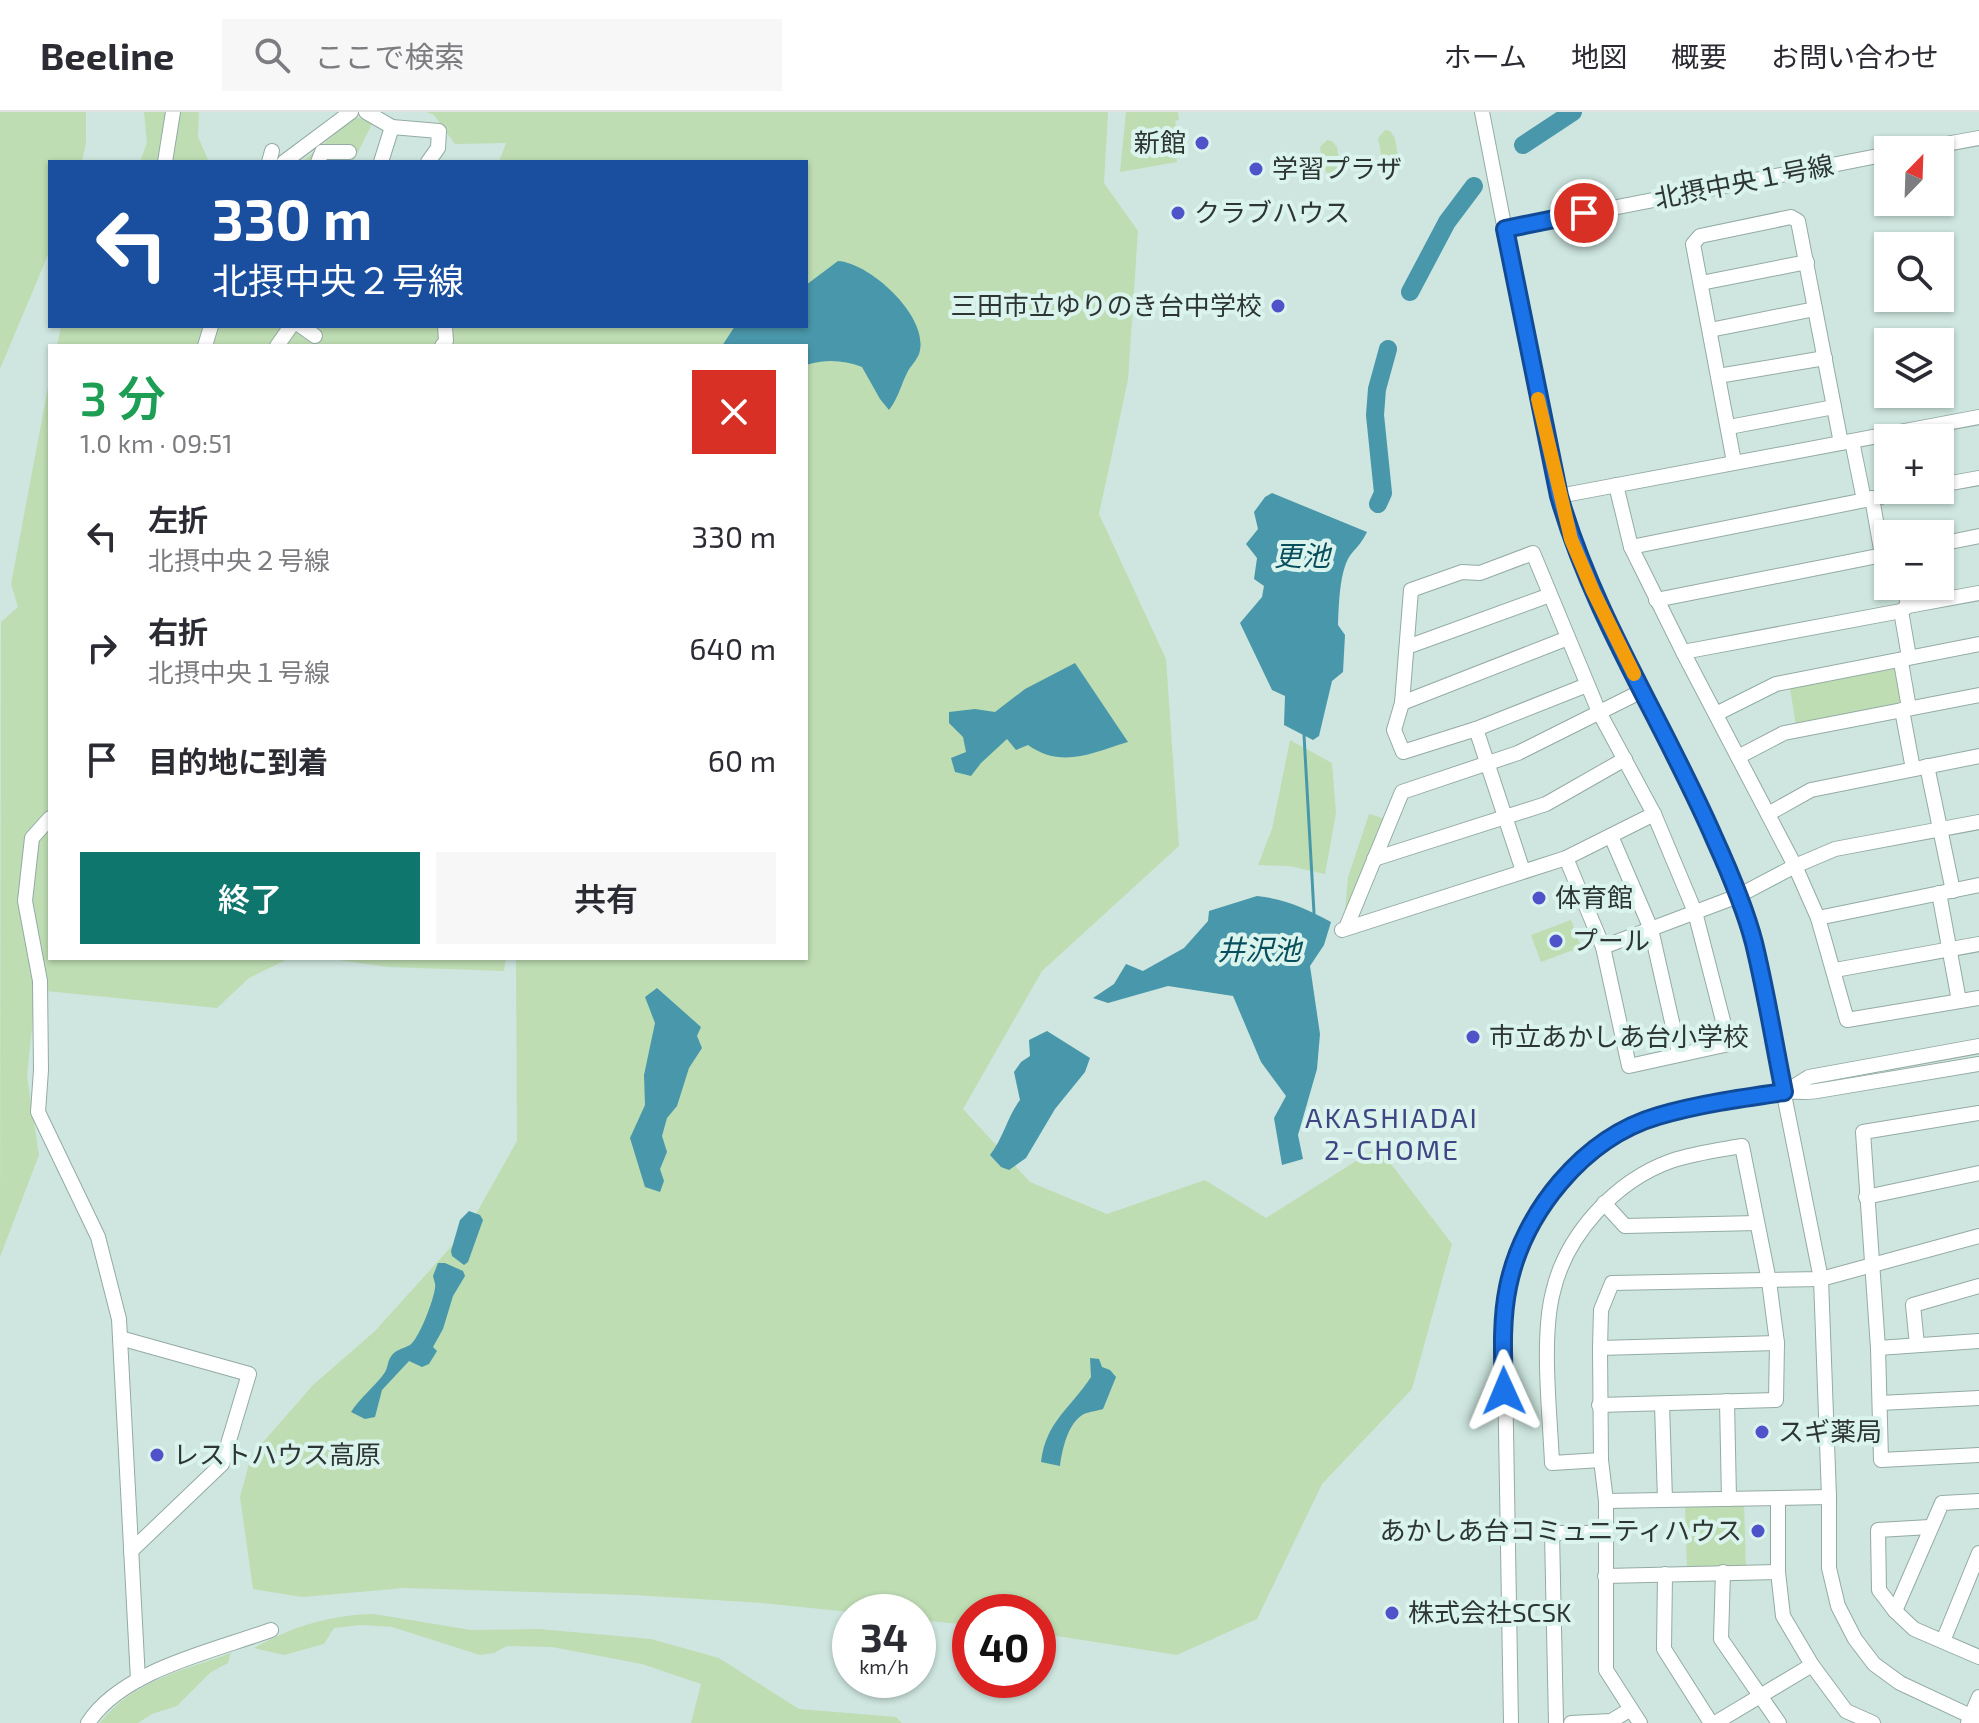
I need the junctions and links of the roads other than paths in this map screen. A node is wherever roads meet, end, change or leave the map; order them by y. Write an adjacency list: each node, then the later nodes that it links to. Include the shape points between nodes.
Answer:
1 (173, 112): 10 (street)
2 (351, 112): 11 (street)
3 (1482, 112): 15 (street)
4 (370, 113): 5 (street)
5 (392, 127): 13 (street); 14 (street, via 439,131 438,148)
6 (1979, 138): 7 (street)
7 (1954, 143)
8 (349, 152): 12 (street, via 322,152)
9 (1874, 157): 15 (street, 北摂中央１号線)
10 (165, 160)
11 (287, 160)
12 (319, 160)
13 (382, 160)
14 (429, 160)
15 (1505, 229): 32 (street)
16 (1807, 262): 17 (street); 17 (street, via 1798,221 1791,217 1700,236 1693,244); 18 (street)
17 (1701, 283): 20 (street)
18 (1815, 309): 20 (street); 22 (street)
19 (304, 328): 21 (street)
20 (1710, 330): 23 (street)
21 (315, 336)
22 (1825, 358): 23 (street); 24 (street)
23 (1718, 376): 26 (street)
24 (1834, 407): 26 (street); 27 (street)
25 (1979, 417): 27 (street)
26 (1729, 427): 28 (street)
27 (1847, 442): 28 (street); 34 (street)
28 (1734, 462): 31 (street)
29 (1979, 478): 30 (street)
30 (1954, 482)
31 (1616, 485): 32 (street); 38 (street)
32 (1559, 496): 51 (street, via 1593,591)
33 (1874, 498): 34 (street)
34 (1868, 499): 35 (street); 38 (street)
35 (1874, 520)
36 (1979, 536): 37 (street)
37 (1954, 541)
38 (1631, 547): 42 (street)
39 (1874, 557): 42 (street)
40 (1979, 593): 44 (street)
41 (1550, 595): 45 (street); 47 (street); 47 (street, via 1533,553 1411,590)
42 (1656, 600): 48 (street)
43 (1904, 600): 44 (street)
44 (1904, 608): 48 (street); 49 (street)
45 (1568, 638): 50 (street); 53 (street)
46 (1979, 644): 49 (street)
47 (1407, 647): 53 (street)
48 (1683, 652): 56 (street)
49 (1905, 659): 54 (street); 56 (street, via 1776,684)
50 (1587, 685): 55 (street); 57 (street)
51 (1642, 691): 55 (street); 76 (street)
52 (1979, 695): 54 (street)
53 (1402, 703): 57 (street, via 1394,730 1403,752)
54 (1906, 709): 59 (street, via 1784,733); 62 (street)
55 (1599, 712): 60 (street); 61 (street, via 1518,753)
56 (1716, 714): 59 (street)
57 (1476, 729): 61 (street)
58 (1979, 756): 62 (street)
59 (1738, 757): 64 (street)
60 (1625, 759): 63 (street); 65 (street, via 1546,804)
61 (1487, 762): 65 (street); 71 (street, via 1402,792)
62 (1920, 768): 64 (street, via 1811,790); 68 (street)
63 (1654, 814): 69 (street); 77 (street)
64 (1768, 814): 72 (street)
65 (1506, 818): 71 (street); 73 (street)
66 (48, 820): 100 (street, via 32,838 25,901 40,981 38,1112 98,1237)
67 (1979, 822): 68 (street)
68 (1940, 829): 72 (street, via 1835,849); 75 (street)
69 (1611, 836): 70 (street); 79 (street)
70 (1566, 858): 73 (street); 81 (street)
71 (1374, 859): 73 (street, via 1342,930)
72 (1795, 866): 76 (street); 78 (street)
73 (1523, 871)
74 (1979, 885): 75 (street)
75 (1946, 892): 78 (street); 82 (street)
76 (1738, 896): 77 (street); 89 (street, via 1753,940)
77 (1695, 912): 79 (street); 87 (street, via 1729,1044)
78 (1818, 918): 83 (street)
79 (1651, 929): 81 (street); 87 (street)
80 (1979, 944): 82 (street)
81 (1603, 947): 87 (street, via 1629,1066)
82 (1949, 949): 83 (street); 85 (street)
83 (1835, 970): 85 (street, via 1847,1020)
84 (1979, 998): 85 (street)
85 (1959, 1001)
86 (1979, 1046): 89 (street, via 1809,1077)
87 (1679, 1053)
88 (1979, 1064): 89 (street, via 1814,1092)
89 (1784, 1092): 97 (street); 138 (street, via 1656,1116 1631,1127 1562,1180 1522,1241 1507,1288 1503,1337)
90 (1979, 1113): 92 (street, via 1863,1132)
91 (1979, 1173): 92 (street)
92 (1866, 1197): 96 (street)
93 (1604, 1203): 94 (street, via 1625,1226); 94 (street, via 1669,1162 1742,1146); 112 (street, via 1564,1260 1552,1293 1548,1338 1552,1463)
94 (1757, 1223): 98 (street)
95 (1979, 1236): 96 (street)
96 (1870, 1266): 97 (street); 105 (street)
97 (1821, 1279): 98 (street); 113 (street)
98 (1769, 1281): 102 (street); 104 (street, via 1612,1283 1601,1310)
99 (1979, 1286): 103 (street, via 1913,1305)
100 (120, 1338): 121 (street); 121 (street, via 249,1374 222,1464)
101 (1979, 1341): 103 (street)
102 (1777, 1343): 104 (street); 107 (street, via 1776,1400)
103 (1917, 1345): 105 (street)
104 (1600, 1348): 110 (street)
105 (1878, 1348): 108 (street)
106 (1979, 1398): 108 (street)
107 (1727, 1401): 109 (street); 115 (street)
108 (1880, 1403): 111 (street, via 1881,1460)
109 (1662, 1404): 110 (street); 116 (street)
110 (1599, 1405): 112 (street)
111 (1979, 1455)
112 (1601, 1460): 117 (street)
113 (1829, 1497): 114 (street); 136 (street, via 1829,1568 1838,1606 1855,1639 1874,1664 1900,1683)
114 (1778, 1498): 115 (street); 124 (street)
115 (1729, 1499): 116 (street)
116 (1665, 1500): 117 (street)
117 (1606, 1501): 120 (street)
118 (1979, 1501): 119 (street, via 1941,1498)
119 (1930, 1527): 127 (street); 127 (street, via 1878,1530 1879,1590)
120 (1605, 1533): 126 (street); 139 (street, via 1552,1533)
121 (131, 1551): 132 (street)
122 (1979, 1553): 129 (street)
123 (1723, 1572): 124 (street); 125 (street); 133 (street, via 1721,1639)
124 (1778, 1572): 131 (street, via 1783,1616)
125 (1665, 1574): 126 (street); 142 (street, via 1664,1649)
126 (1605, 1576): 135 (street, via 1606,1670)
127 (1895, 1611): 129 (street, via 1914,1629)
128 (271, 1630): 132 (street)
129 (1943, 1641): 130 (street)
130 (1979, 1657)
131 (1812, 1665): 133 (street); 144 (street, via 1846,1711)
132 (138, 1680): 137 (street)
133 (1761, 1696): 142 (street); 143 (street)
134 (1979, 1697): 136 (street)
135 (1631, 1709): 140 (street, via 1611,1721); 141 (street)
136 (1972, 1720)
137 (88, 1723)
138 (1511, 1723)
139 (1556, 1723)
140 (1571, 1723)
141 (1640, 1723)
142 (1713, 1723)
143 (1779, 1723)
144 (1873, 1723)

